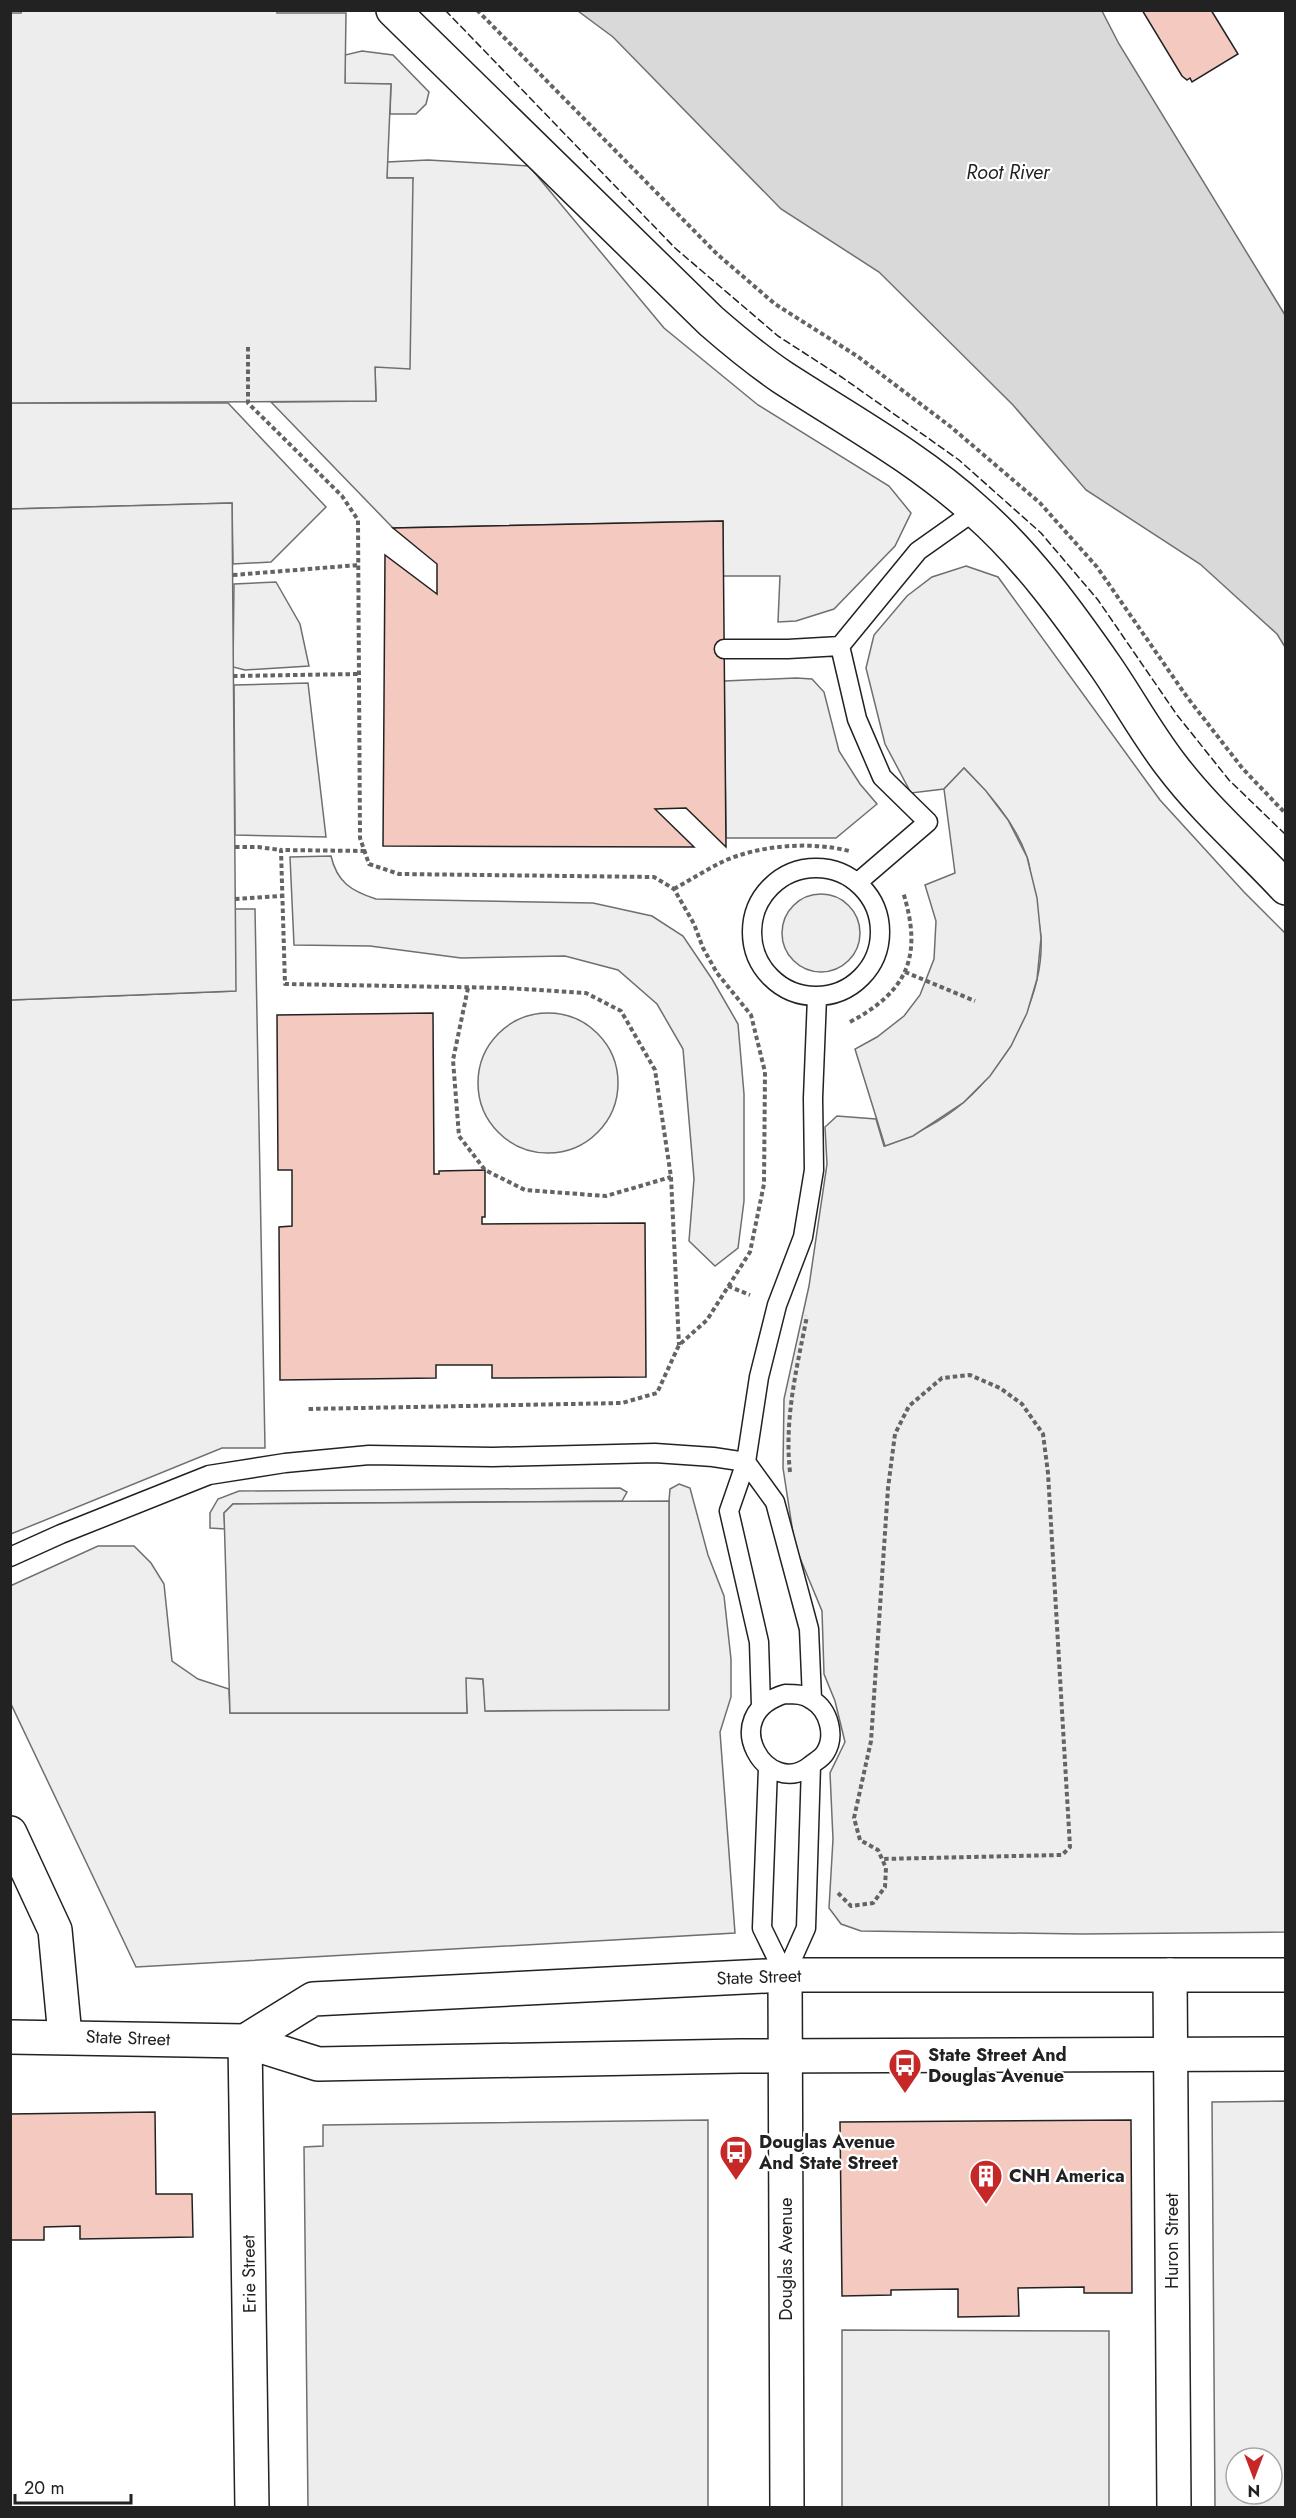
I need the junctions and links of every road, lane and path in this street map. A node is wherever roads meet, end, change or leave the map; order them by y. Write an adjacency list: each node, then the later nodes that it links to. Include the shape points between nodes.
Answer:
1 (393, 10): 3 (main road, via 711,321 781,376 908,457)
2 (248, 347): 4 (path, via 248,403 342,496 358,520)
3 (976, 510): 6 (lane, via 918,551); 15 (main road, via 1026,560 1054,596 1197,797)
4 (358, 565): 5 (path); 8 (path)
5 (233, 574)
6 (840, 646): 7 (lane); 14 (lane, via 857,719 882,777 928,822)
7 (724, 649)
8 (359, 674): 9 (path); 12 (path, via 360,838)
9 (233, 676)
10 (235, 847): 11 (path)
11 (281, 850): 12 (path); 18 (path)
12 (365, 851): 16 (path, via 369,864 399,874 654,877)
13 (850, 851): 16 (path, via 815,846 766,849 724,861)
14 (857, 883): 22 (lane, via 878,916 877,954 868,971 854,984); 22 (lane, via 840,872 819,868 799,871 780,879 765,893 755,911 751,931 754,952 764,970 796,994)
15 (1286, 888)
16 (674, 889): 26 (path, via 717,974 751,1015 765,1072 764,1184 750,1252 707,1320)
17 (903, 892): 20 (path, via 911,917 912,946)
18 (282, 896): 19 (path); 21 (path, via 285,984)
19 (235, 899)
20 (904, 972): 23 (path); 24 (path, via 890,996 874,1010)
21 (468, 988): 25 (path, via 586,993 621,1011 656,1070); 25 (path, via 453,1060 459,1136 485,1170 525,1190 606,1196)
22 (817, 997): 28 (lane, via 814,1170 804,1237 777,1305 759,1377)
23 (975, 1001)
24 (850, 1022)
25 (671, 1178): 26 (path)
26 (679, 1346): 27 (path, via 657,1393 622,1403)
27 (307, 1409)
28 (746, 1462): 29 (lane, via 656,1453 369,1455 285,1463 209,1475); 30 (lane, via 775,1502 809,1629); 31 (lane, via 729,1511 759,1642)
29 (10, 1557)
30 (812, 1699): 31 (lane, via 785,1694); 32 (lane, via 828,1719 830,1731 824,1755)
31 (761, 1706): 33 (lane, via 752,1724 752,1744)
32 (811, 1765): 33 (lane, via 793,1773); 37 (lane, via 806,1928)
33 (768, 1768): 37 (lane, via 762,1928)
34 (10, 1833): 40 (main road, via 55,1930)
35 (882, 1859): 35 (path, via 878,1850 860,1840 854,1818 871,1741 895,1434 909,1406 942,1378 970,1375 1000,1388 1022,1404 1043,1434 1070,1847 1062,1855); 36 (path, via 886,1868 885,1887 873,1903 851,1906 838,1894)
36 (837, 1886)
37 (784, 1975): 38 (main road, State Street); 42 (main road, State Street, via 312,1999); 45 (main road, Douglas Avenue)
38 (1170, 1975): 39 (main road, State Street); 43 (main road, Huron Street)
39 (1286, 1975)
40 (65, 2036): 41 (main road, State Street); 42 (main road, State Street)
41 (10, 2037)
42 (245, 2041): 45 (main road, State Street, via 318,2064); 46 (main road, Erie Street)
43 (1171, 2053): 44 (main road, State Street); 45 (main road, State Street); 48 (main road, Huron Street)
44 (1286, 2054)
45 (785, 2056): 47 (main road, Douglas Avenue)
46 (252, 2508)
47 (787, 2508)
48 (1174, 2508)

